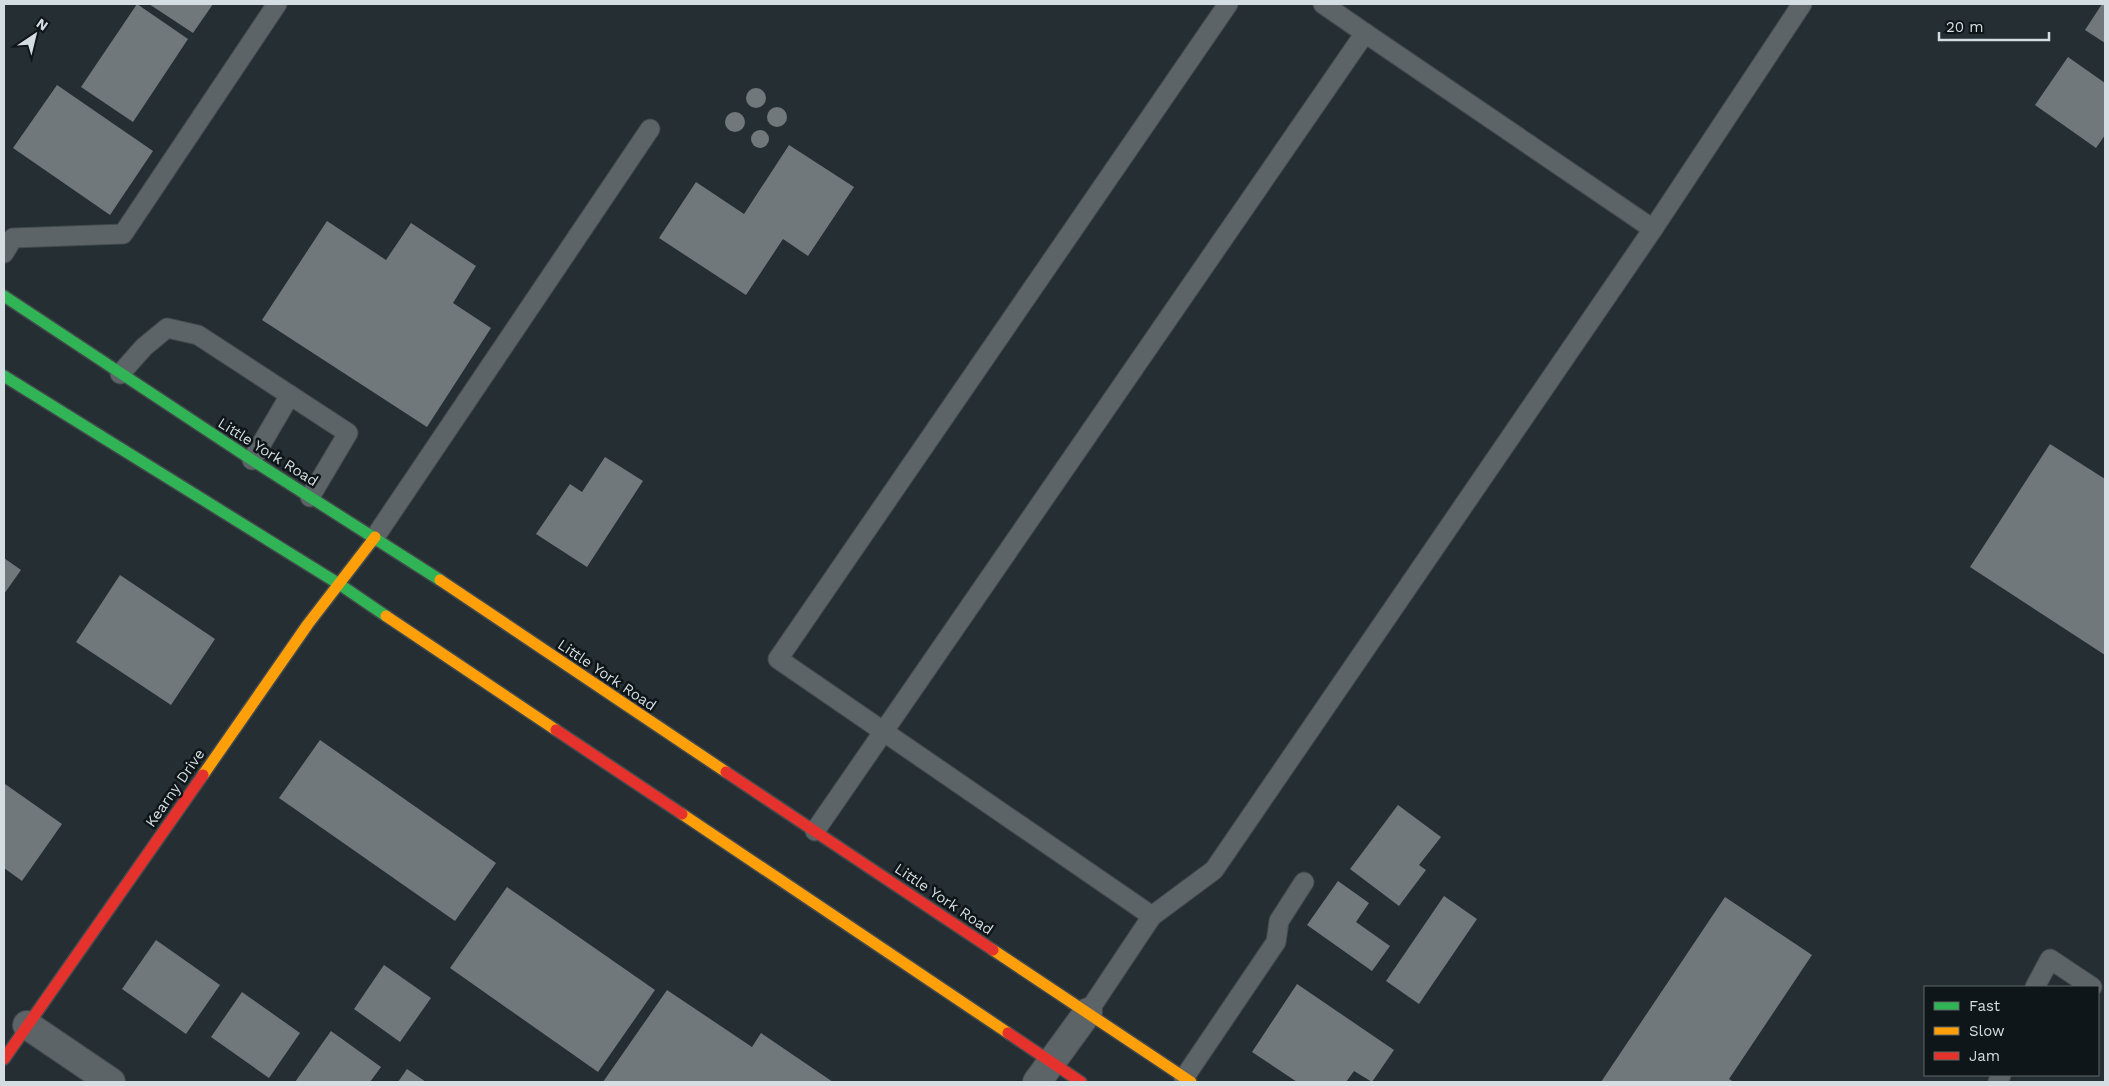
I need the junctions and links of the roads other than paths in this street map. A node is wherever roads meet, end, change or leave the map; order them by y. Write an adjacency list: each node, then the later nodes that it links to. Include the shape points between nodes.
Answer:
1 (277, 4): 8 (lane, via 123,234 13,238)
2 (1228, 4): 17 (lane, via 778,659)
3 (1323, 4): 5 (lane)
4 (1802, 4): 7 (lane)
5 (1365, 33): 7 (lane); 17 (lane)
6 (650, 129): 15 (lane)
7 (1653, 229): 20 (lane, via 1214,870)
8 (4, 253)
9 (4, 296): 10 (main road, Little York Road)
10 (120, 374): 12 (lane, via 144,347 167,328 198,335); 13 (main road, Little York Road)
11 (4, 376): 16 (main road)
12 (290, 395): 13 (lane); 14 (lane, via 348,433)
13 (252, 460): 14 (main road, Little York Road)
14 (310, 497): 15 (main road, Little York Road)
15 (375, 537): 16 (main road, Kearny Drive); 18 (main road, Little York Road)
16 (339, 584): 24 (main road, Kearny Drive); 26 (main road)
17 (884, 734): 18 (lane); 20 (lane)
18 (815, 831): 23 (main road, Little York Road)
19 (1304, 882): 27 (lane, via 1279,921 1276,942)
20 (1152, 916): 23 (lane)
21 (2036, 986): 22 (lane, via 2050,959)
22 (2090, 986)
23 (1088, 1012): 26 (street); 27 (main road, Little York Road)
24 (27, 1025): 25 (main road, Kearny Drive); 28 (street)
25 (4, 1059)
26 (1044, 1072): 29 (main road)
27 (1188, 1080)
28 (112, 1082)
29 (1081, 1082)

